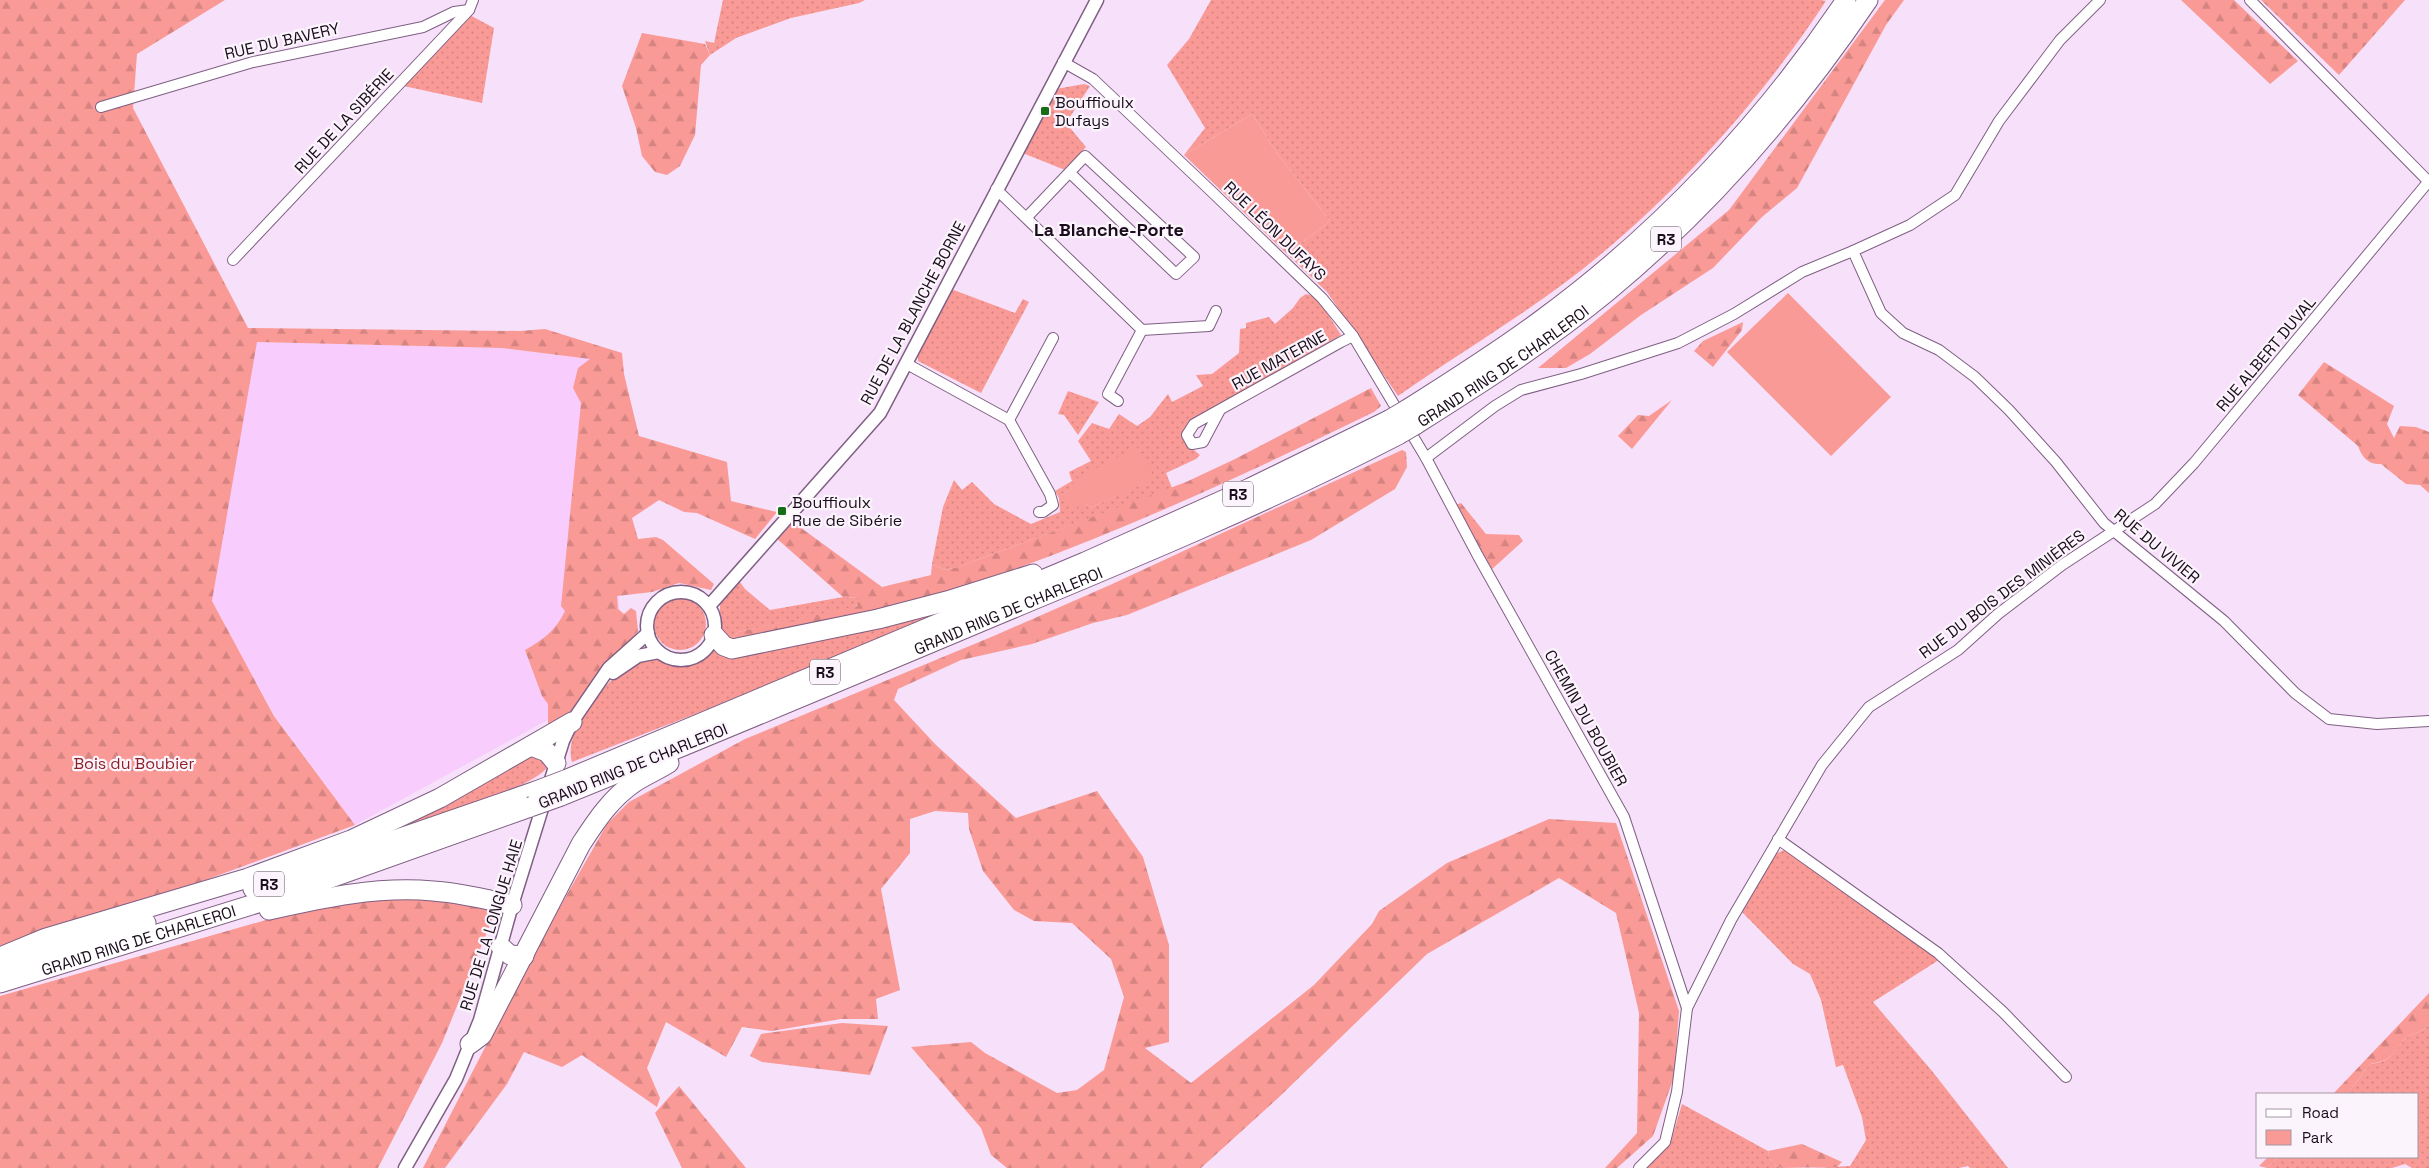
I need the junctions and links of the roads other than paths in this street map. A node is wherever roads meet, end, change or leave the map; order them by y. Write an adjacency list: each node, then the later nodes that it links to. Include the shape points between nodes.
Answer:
1 (1097, 0): 7 (street, RUE DE LA BLANCHE BORNE)
2 (1846, 0): 22 (highway, GRAND RING DE CHARLEROI / R3, via 1743,133 1649,231 1542,319)
3 (1868, 0): 22 (highway, GRAND RING DE CHARLEROI / R3, via 1804,88 1757,145 1660,244 1607,292 1496,374)
4 (2100, 0): 13 (street, via 2060,40 1999,121 1955,195 1910,225)
5 (2250, 0): 10 (street)
6 (471, 5): 8 (street, RUE DU BAVERY, via 423,27 253,62); 14 (street, RUE DE LA SIBÉRIE)
7 (1063, 62): 11 (street, RUE DE LA BLANCHE BORNE); 17 (street, RUE LÉON DUFAYS, via 1093,79 1322,298)
8 (101, 107)
9 (1070, 173): 9 (street, via 1176,274 1194,257 1085,156); 12 (street)
10 (2429, 181): 27 (street, RUE ALBERT DUVAL, via 2194,463 2155,504)
11 (996, 189): 12 (street); 19 (street, RUE DE LA BLANCHE BORNE)
12 (1026, 217): 16 (street)
13 (1853, 251): 25 (street, via 1802,272 1734,314 1678,343 1521,390 1494,406); 27 (street, RUE DU VIVIER, via 1881,313 1904,333 1939,350 1976,377 2056,462)
14 (233, 260)
15 (1216, 312): 16 (street, via 1208,326)
16 (1142, 330): 20 (street, via 1108,394)
17 (1353, 336): 21 (street, RUE MATERNE); 25 (street, RUE LÉON DUFAYS)
18 (1053, 338): 23 (street)
19 (907, 364): 23 (street); 29 (street, RUE DE LA BLANCHE BORNE, via 880,413)
20 (1118, 401)
21 (1220, 410)
22 (1410, 418): 24 (highway, GRAND RING DE CHARLEROI / R3, bridge)
23 (1009, 420): 26 (street, via 1050,494 1052,505)
24 (1393, 428): 28 (highway, GRAND RING DE CHARLEROI / R3); 37 (highway, GRAND RING DE CHARLEROI / R3, via 1325,473 1159,547)
25 (1426, 458): 50 (street, CHEMIN DU BOUBIER, via 1624,817)
26 (1040, 512)
27 (2112, 531): 34 (street, RUE DU VIVIER, via 2224,621 2295,693 2329,719 2377,724); 41 (street, RUE DU BOIS DES MINIÈRES, via 1998,614 1958,650 1869,707 1822,766)
28 (1085, 562): 31 (highway, via 1016,577 947,601 785,640 732,649 724,646); 39 (highway, GRAND RING DE CHARLEROI / R3)
29 (709, 606): 30 (street, via 690,593 667,595 650,611); 31 (street, via 715,622)
30 (648, 633): 32 (street); 33 (street, RUE DE LA LONGUE HAIE, via 609,668)
31 (714, 635): 32 (street, via 706,649 691,658 674,659)
32 (659, 652): 33 (street, RUE DE LA LONGUE HAIE, via 638,656)
33 (596, 688): 35 (street, RUE DE LA LONGUE HAIE)
34 (2429, 721)
35 (572, 722): 36 (highway); 38 (street, RUE DE LA LONGUE HAIE)
36 (531, 746): 38 (highway, via 547,752); 44 (highway, via 440,798 351,840 248,878)
37 (685, 746): 39 (highway, GRAND RING DE CHARLEROI / R3); 46 (highway, via 668,764 634,783 597,819)
38 (556, 764): 42 (street, RUE DE LA LONGUE HAIE)
39 (563, 788): 40 (highway, GRAND RING DE CHARLEROI / R3, bridge)
40 (533, 799): 43 (highway, GRAND RING DE CHARLEROI / R3, via 339,876); 48 (highway, GRAND RING DE CHARLEROI / R3)
41 (1778, 839): 50 (street, RUE DU BOIS DES MINIÈRES, via 1731,920); 52 (street, via 1938,953)
42 (512, 905): 43 (highway, via 458,893 398,890 335,896 249,915); 45 (street, RUE DE LA LONGUE HAIE)
43 (214, 917): 49 (highway, GRAND RING DE CHARLEROI / R3)
44 (46, 938): 47 (highway); 48 (highway)
45 (501, 947): 46 (highway, via 510,955); 51 (street, RUE DE LA LONGUE HAIE)
46 (524, 956): 51 (highway, via 482,1035)
47 (0, 957)
48 (0, 968)
49 (0, 983)
50 (1687, 1008): 54 (street, via 1677,1092 1665,1142)
51 (470, 1044): 53 (street, RUE DE LA LONGUE HAIE, via 456,1079)
52 (2066, 1077)
53 (406, 1168)
54 (1639, 1168)

